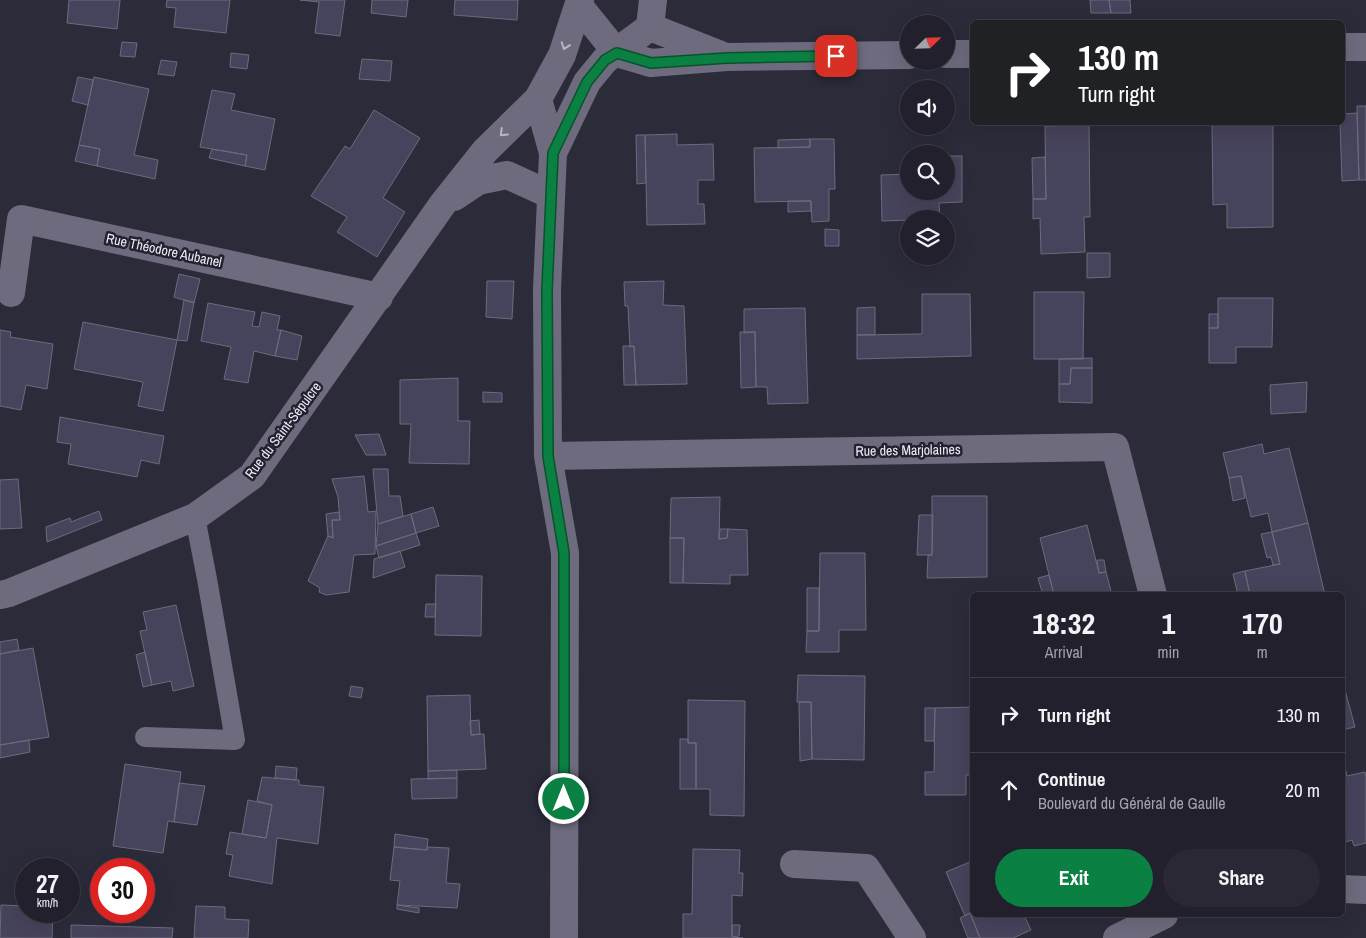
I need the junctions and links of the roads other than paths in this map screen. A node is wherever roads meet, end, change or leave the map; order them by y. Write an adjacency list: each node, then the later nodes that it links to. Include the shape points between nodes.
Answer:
1 (653, 0): 3 (street)
2 (580, 3): 6 (street); 11 (street, Rue du Saint-Sépulcre, one-way to 11, via 562,55)
3 (650, 27): 6 (street); 10 (street)
4 (1366, 46): 5 (street)
5 (1345, 47)
6 (617, 53): 10 (street, via 651,63); 12 (street, via 605,60 587,82)
7 (955, 54): 8 (street)
8 (970, 54)
9 (900, 55): 10 (street)
10 (727, 58)
11 (538, 99): 12 (street); 14 (street, Rue du Saint-Sépulcre, one-way to 14, via 485,151)
12 (553, 153): 13 (street)
13 (551, 195): 14 (street, Rue du Saint-Sépulcre, via 507,175 478,181); 17 (street, via 547,290)
14 (442, 205): 16 (street, Rue du Saint-Sépulcre)
15 (11, 293): 16 (street, Rue Théodore Aubanel, via 22,219)
16 (379, 297): 18 (street, Rue du Saint-Sépulcre, via 252,476)
17 (548, 456): 19 (street, Rue des Marjolaines, via 1115,447); 26 (street, via 564,553)
18 (194, 517): 20 (street, Rue du Saint-Sépulcre); 21 (lane, via 234,740)
19 (1152, 592)
20 (0, 595)
21 (145, 737)
22 (794, 864): 27 (street, via 866,868)
23 (1345, 889): 24 (street)
24 (1366, 890)
25 (1160, 917): 28 (street)
26 (564, 938)
27 (912, 938)
28 (1117, 938)

